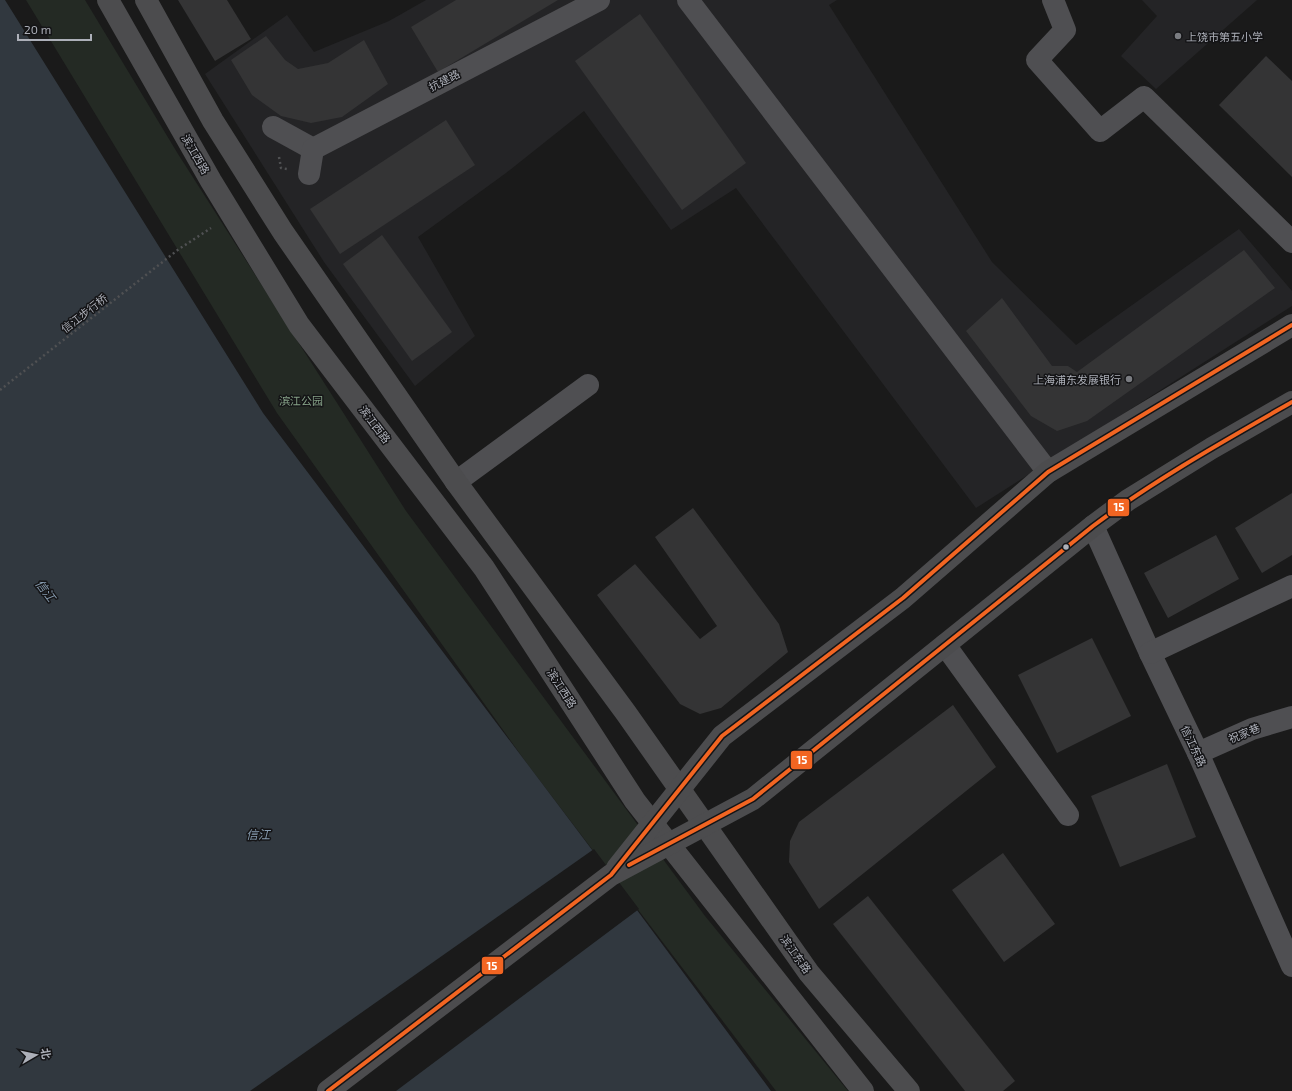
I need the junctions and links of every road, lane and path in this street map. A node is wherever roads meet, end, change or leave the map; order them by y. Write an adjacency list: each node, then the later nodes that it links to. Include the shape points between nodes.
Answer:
1 (108, 0): 26 (main road, 滨江西路, via 212,181 299,324 484,568 635,800)
2 (146, 0): 16 (main road, via 213,121 279,226)
3 (599, 0): 7 (street, 抗建路)
4 (688, 0): 15 (street)
5 (1053, 0): 10 (street, via 1065,30 1037,60 1100,132 1144,97)
6 (272, 127): 7 (street)
7 (313, 149): 8 (street)
8 (309, 174)
9 (211, 228): 13 (path, 信江步行桥, via 179,248)
10 (1292, 242)
11 (1292, 325): 15 (main road)
12 (588, 385): 16 (street)
13 (0, 390)
14 (1292, 402): 17 (main road, via 1128,500)
15 (1048, 472): 23 (main road, via 903,598 722,736)
16 (456, 482): 23 (main road)
17 (1093, 526): 19 (main road); 20 (street, 信江东路)
18 (1292, 586): 20 (street)
19 (945, 645): 24 (street); 25 (main road, via 753,799)
20 (1150, 653): 22 (street, 信江东路)
21 (1292, 717): 22 (street, 祝家巷, via 1252,729)
22 (1198, 753): 27 (street, 信江东路)
23 (679, 789): 25 (main road); 26 (main road)
24 (1068, 815)
25 (699, 817): 26 (main road); 30 (main road, 滨江东路, via 809,973)
26 (661, 834): 28 (main road); 29 (main road)
27 (1292, 966)
28 (328, 1091)
29 (863, 1091)
30 (909, 1091)

